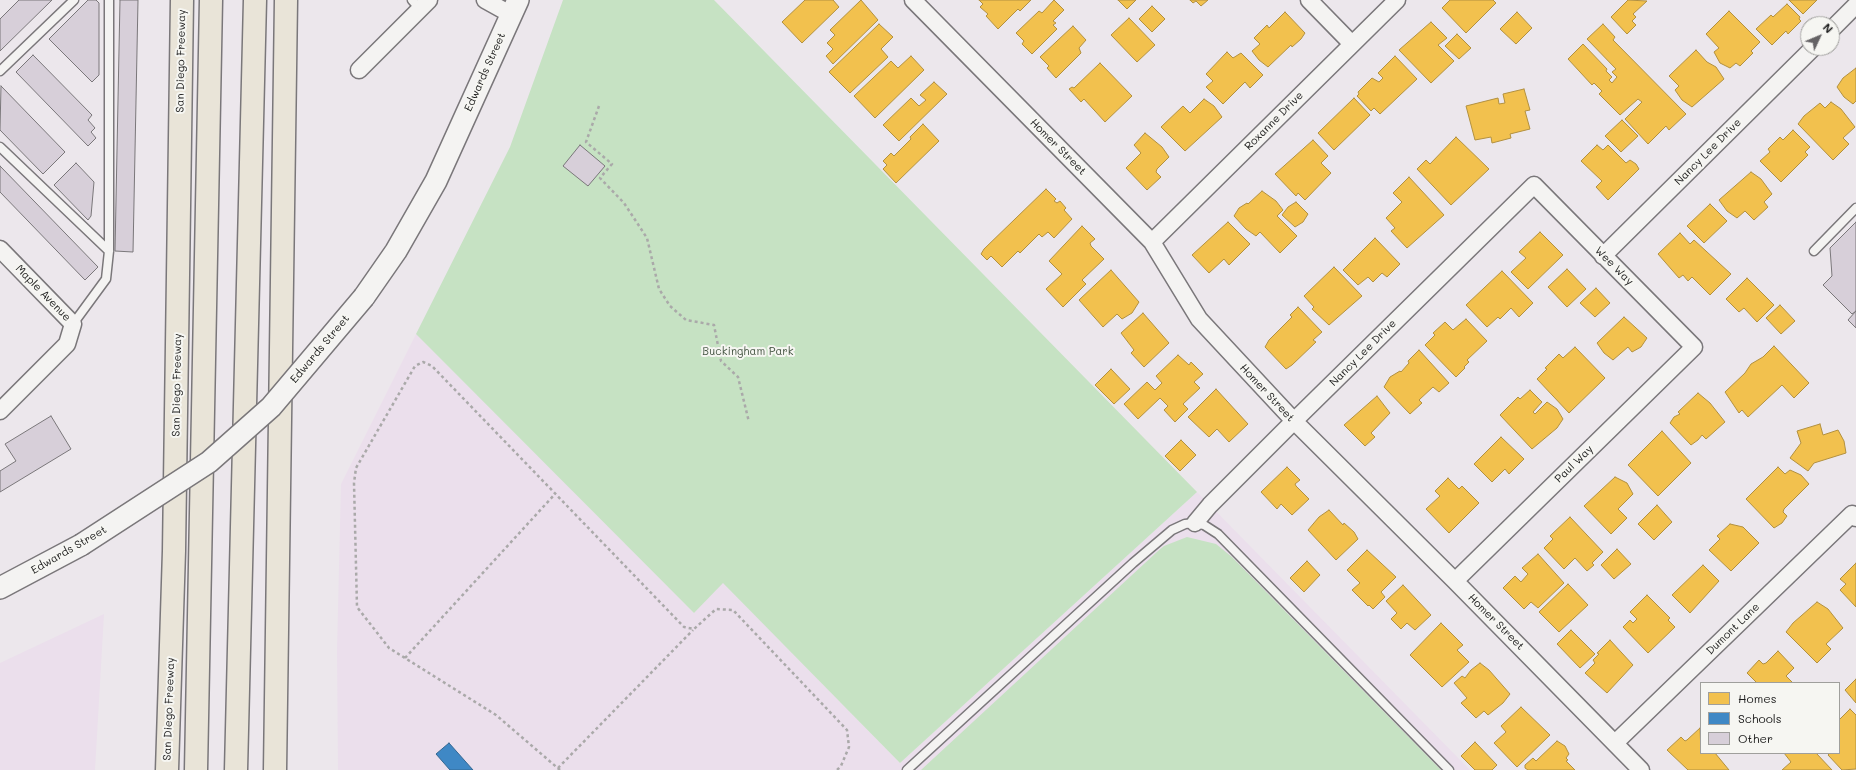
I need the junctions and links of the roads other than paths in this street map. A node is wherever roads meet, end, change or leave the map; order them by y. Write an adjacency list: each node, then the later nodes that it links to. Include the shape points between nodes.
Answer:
1 (74, 0): 18 (lane)
2 (109, 0): 24 (lane)
3 (182, 0): 36 (highway, San Diego Freeway, via 174,551)
4 (211, 0): 37 (highway)
5 (255, 0): 38 (highway)
6 (286, 0): 39 (highway)
7 (484, 0): 13 (street)
8 (913, 0): 22 (street, Homer Street)
9 (1309, 0): 15 (street)
10 (1397, 0): 15 (street, Roxanne Drive)
11 (420, 3): 17 (street)
12 (1856, 5): 14 (street)
13 (515, 7): 34 (street, Edwards Street, bridge, via 436,181 396,251 364,297 271,407 209,462 81,545)
14 (1840, 21)
15 (1352, 44): 22 (street, Roxanne Drive)
16 (1805, 56): 26 (street, Nancy Lee Drive)
17 (359, 70)
18 (0, 71)
19 (0, 147): 24 (lane)
20 (1534, 185): 26 (street, Wee Way); 30 (street, Nancy Lee Drive)
21 (1856, 208): 25 (lane)
22 (1152, 242): 30 (street, Homer Street, via 1199,320)
23 (0, 249): 27 (street, Maple Avenue)
24 (109, 251): 27 (lane, via 106,278)
25 (1814, 251)
26 (1604, 256): 28 (street, Wee Way)
27 (73, 324): 29 (street, Maple Avenue, via 67,344)
28 (1694, 347): 33 (street, Paul Way)
29 (0, 411)
30 (1294, 421): 32 (street, Nancy Lee Drive); 33 (street, Homer Street)
31 (1854, 516): 35 (street, Dumont Lane)
32 (1195, 523): 40 (lane, via 1172,530 1133,562); 41 (lane, via 1204,525 1218,534)
33 (1455, 581): 35 (street, Homer Street)
34 (0, 588)
35 (1615, 743): 42 (street, Homer Street)
36 (168, 770)
37 (196, 770)
38 (236, 770)
39 (275, 770)
40 (907, 770)
41 (1449, 770)
42 (1641, 770)

